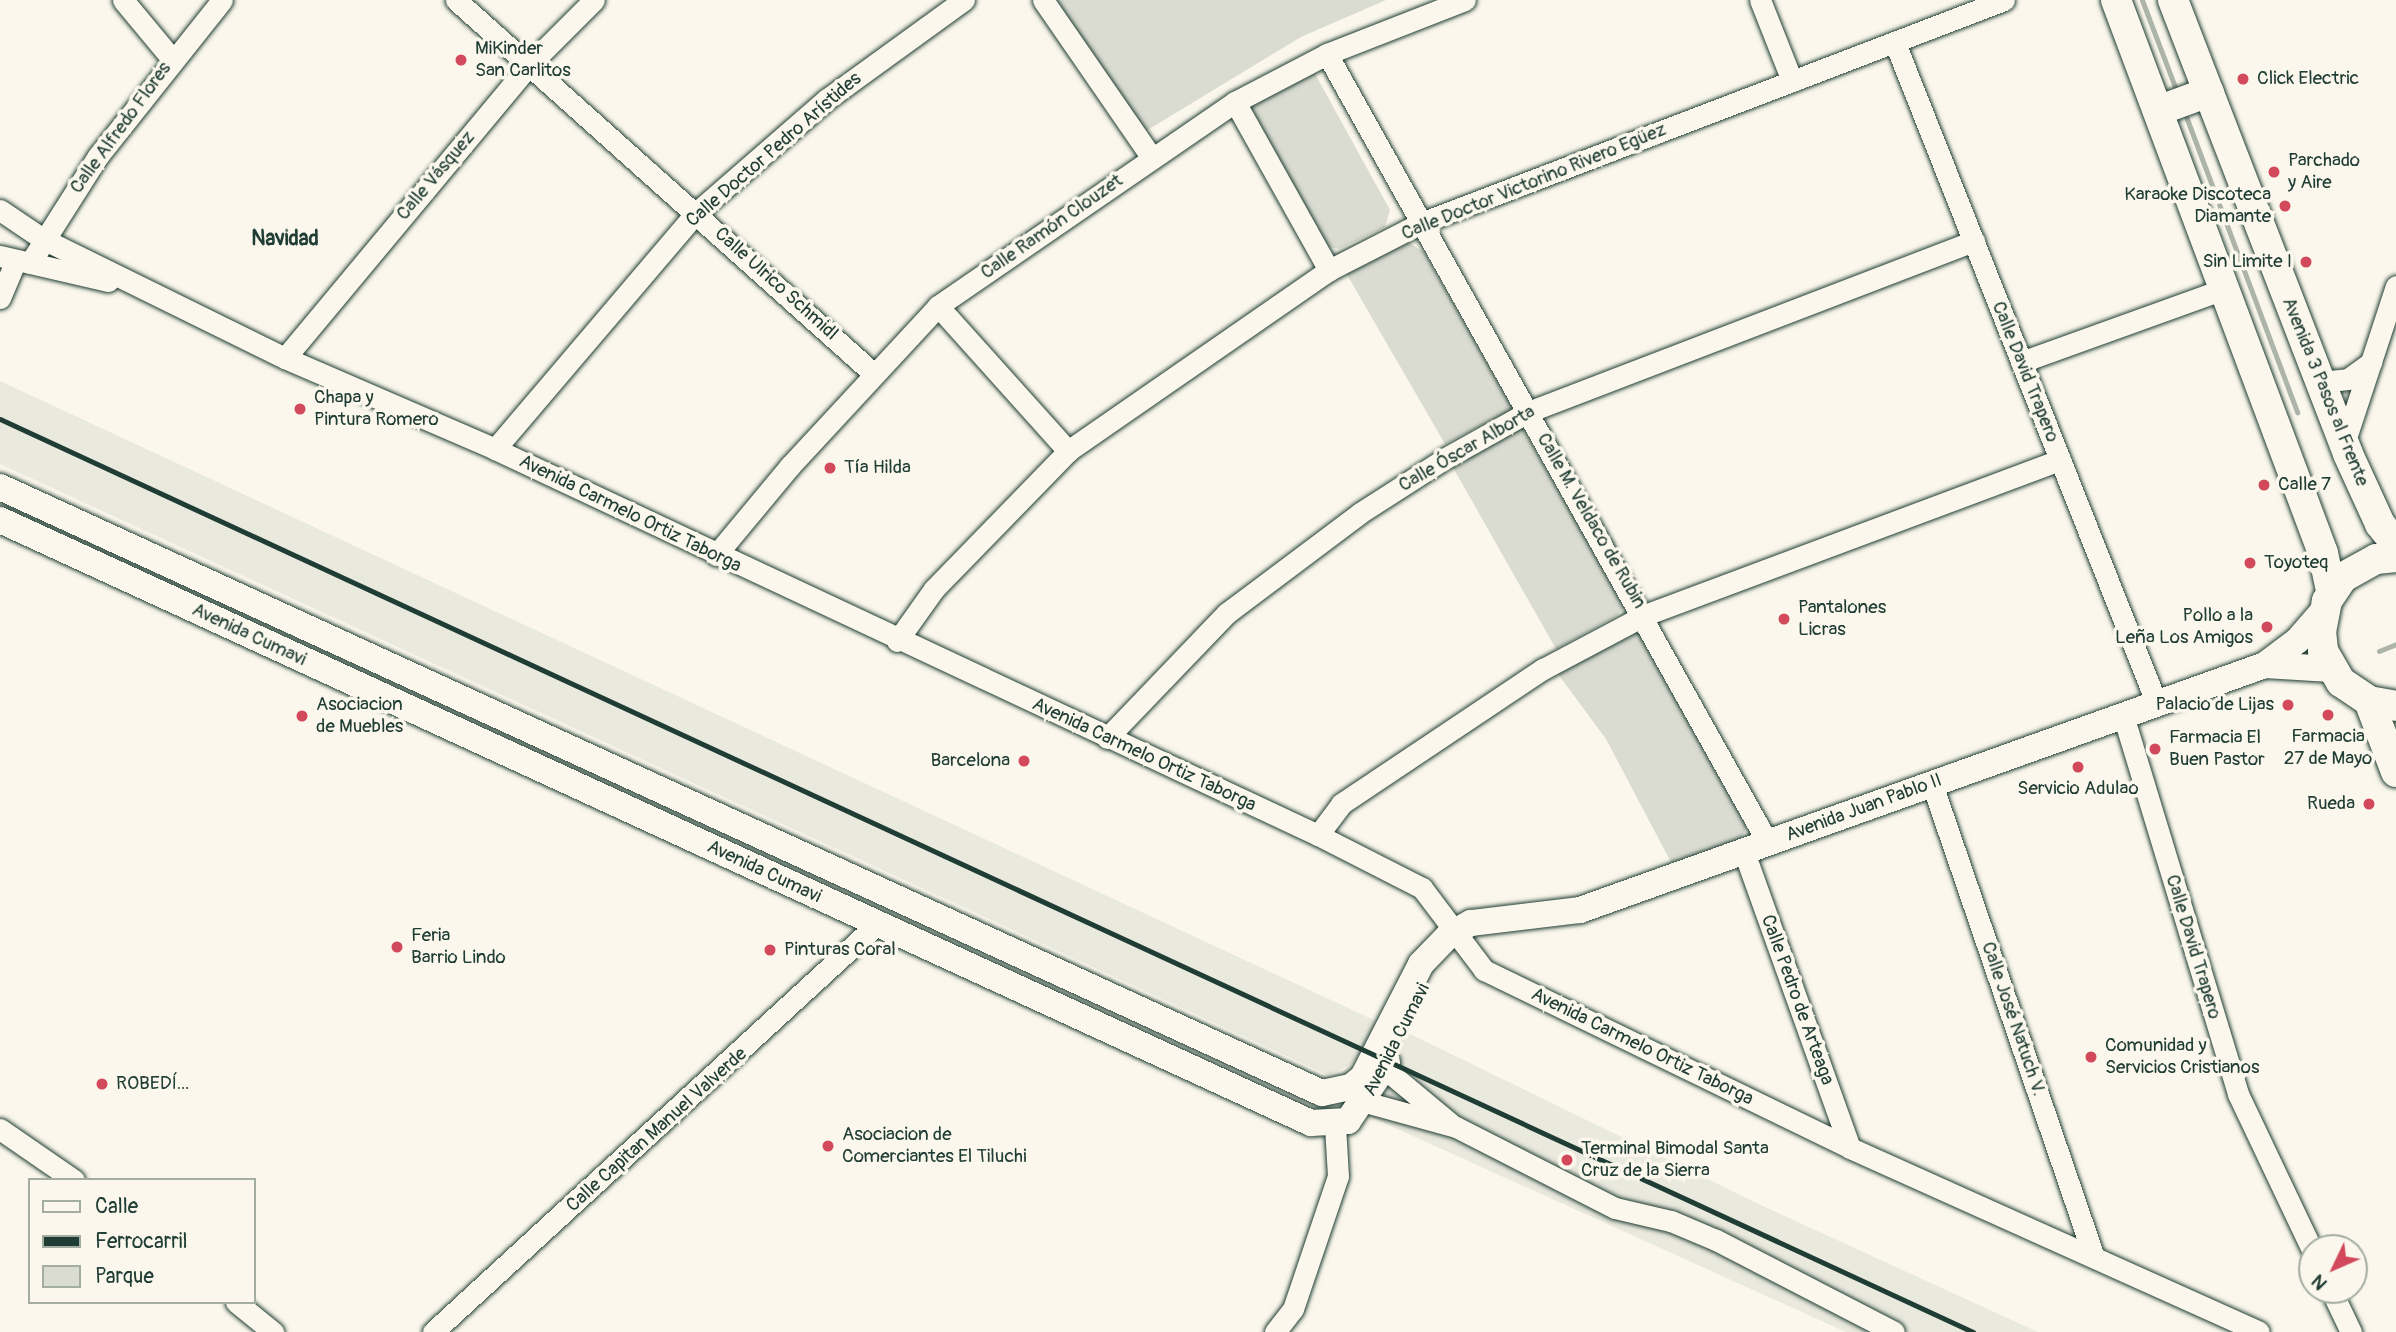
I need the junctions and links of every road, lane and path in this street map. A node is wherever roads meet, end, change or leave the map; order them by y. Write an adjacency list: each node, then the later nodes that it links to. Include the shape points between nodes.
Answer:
1 (122, 0): 15 (street)
2 (222, 0): 15 (street, Calle Alfredo Flores)
3 (456, 0): 16 (street, Calle Ulrico Schmidl)
4 (594, 0): 16 (street, Calle Vásquez)
5 (964, 0): 22 (street, Calle Doctor Pedro Arístides, via 827,99)
6 (1043, 0): 20 (street)
7 (1465, 0): 12 (street, Calle Ramón Clouzet)
8 (1760, 0): 17 (street)
9 (2004, 0): 13 (street, Calle Doctor Victorino Rivero Egüez)
10 (2116, 0): 18 (main road, Avenida 3 Pasos al Frente)
11 (2173, 0): 18 (main road, Avenida 3 Pasos al Frente)
12 (1427, 7): 14 (street, Calle Ramón Clouzet)
13 (1895, 43): 17 (street, Calle Doctor Victorino Rivero Egüez); 25 (street, Calle David Trapero)
14 (1327, 54): 19 (street, Calle Ramón Clouzet); 23 (street, Calle M. Veldaco de Rubin)
15 (172, 59): 24 (street, Calle Alfredo Flores)
16 (528, 66): 22 (street, Calle Ulrico Schmidl); 33 (street, Calle Vásquez)
17 (1792, 81): 23 (street, Calle Doctor Victorino Rivero Egüez)
18 (2185, 101): 30 (main road, Avenida 3 Pasos al Frente); 37 (main road, Avenida 3 Pasos al Frente)
19 (1235, 102): 20 (street, Calle Ramón Clouzet); 27 (street)
20 (1152, 158): 32 (street, Calle Ramón Clouzet)
21 (0, 210): 24 (street, Avenida Carmelo Ortiz Taborga)
22 (696, 212): 36 (street, Calle Ulrico Schmidl); 40 (street, Calle Doctor Pedro Arístides)
23 (1421, 223): 27 (street, Calle Doctor Victorino Rivero Egüez); 38 (street, Calle M. Veldaco de Rubin)
24 (43, 239): 26 (street, Calle Alfredo Flores); 29 (street, Avenida Carmelo Ortiz Taborga)
25 (1974, 241): 34 (street, Calle David Trapero); 38 (street, Calle Óscar Alborta)
26 (15, 260): 29 (street); 31 (street, Calle Alfredo Flores)
27 (1329, 270): 41 (street, Calle Doctor Victorino Rivero Egüez)
28 (2396, 286): 35 (street)
29 (137, 287): 33 (street, Avenida Carmelo Ortiz Taborga)
30 (2226, 288): 34 (street); 51 (main road, Avenida 3 Pasos al Frente, via 2323,554)
31 (0, 298)
32 (938, 306): 36 (street, Calle Ramón Clouzet); 41 (street)
33 (285, 358): 40 (street, Avenida Carmelo Ortiz Taborga)
34 (2021, 362): 42 (street, Calle David Trapero)
35 (2371, 362): 37 (street, via 2348,379); 39 (street)
36 (874, 374): 46 (street, Calle Ramón Clouzet)
37 (2320, 382): 39 (main road, Avenida 3 Pasos al Frente)
38 (1528, 412): 52 (street, Calle M. Veldaco de Rubin); 60 (street, Calle Óscar Alborta, via 1360,513 1265,582 1181,657)
39 (2344, 444): 45 (main road, Avenida 3 Pasos al Frente, via 2380,524)
40 (495, 449): 46 (street, Avenida Carmelo Ortiz Taborga)
41 (1068, 451): 54 (street, Calle Doctor Victorino Rivero Egüez, via 934,589)
42 (2060, 460): 52 (street); 57 (street, Calle David Trapero)
43 (0, 487): 48 (street, Avenida Cumavi)
44 (0, 520): 49 (street, Avenida Cumavi)
45 (2396, 544)
46 (716, 555): 54 (street, Avenida Carmelo Ortiz Taborga)
47 (2396, 557): 51 (main road, via 2359,566)
48 (159, 560): 49 (street); 50 (street, Avenida Cumavi)
49 (148, 589): 53 (street, Avenida Cumavi)
50 (250, 601): 53 (street); 63 (street, Avenida Cumavi)
51 (2327, 602): 55 (street, Avenida Juan Pablo II, via 2297,642); 56 (main road, Avenida 3 Pasos al Frente, via 2323,651)
52 (1645, 615): 65 (street, via 1543,669 1341,804); 66 (street, Calle M. Veldaco de Rubin)
53 (238, 630): 64 (street, Avenida Cumavi)
54 (897, 641): 60 (street, Avenida Carmelo Ortiz Taborga)
55 (2265, 665): 56 (street, Avenida Juan Pablo II); 57 (street, Avenida Juan Pablo II)
56 (2331, 669): 58 (main road)
57 (2156, 702): 59 (street, Avenida Juan Pablo II)
58 (2383, 703): 61 (main road)
59 (2123, 715): 62 (street, Avenida Juan Pablo II); 78 (street, Calle David Trapero, via 2238,1094)
60 (1107, 738): 65 (street, Avenida Carmelo Ortiz Taborga)
61 (2396, 772)
62 (1932, 783): 66 (street, Avenida Juan Pablo II); 79 (street, Calle José Natuch V.)
63 (687, 803): 64 (street); 69 (street, Avenida Cumavi)
64 (676, 831): 67 (street, Avenida Cumavi)
65 (1318, 835): 68 (street, Avenida Carmelo Ortiz Taborga, via 1422,888)
66 (1756, 848): 68 (street, Avenida Juan Pablo II, via 1580,910 1508,916); 76 (street, Calle Pedro de Arteaga)
67 (877, 924): 70 (street, Avenida Cumavi); 83 (street, Calle Capitan Manuel Valverde)
68 (1449, 936): 69 (street, Avenida Cumavi, via 1422,964 1363,1077 1338,1091 1306,1089); 71 (street, Avenida Cumavi); 76 (street, Avenida Carmelo Ortiz Taborga, via 1484,970)
69 (1177, 1027): 70 (street)
70 (1164, 1056): 73 (street, Avenida Cumavi, via 1311,1123)
71 (1385, 1069): 72 (street, Avenida Cumavi); 74 (street)
72 (1366, 1102): 73 (street, Avenida Cumavi, via 1348,1121); 74 (street)
73 (1335, 1125): 84 (street, via 1338,1176 1293,1309)
74 (1456, 1127): 85 (street, via 1615,1208 1716,1240)
75 (0, 1129): 77 (street)
76 (1850, 1148): 79 (street, Avenida Carmelo Ortiz Taborga)
77 (71, 1178)
78 (2304, 1234)
79 (2094, 1255): 86 (street, Avenida Carmelo Ortiz Taborga)
80 (238, 1304): 82 (street)
81 (2338, 1304): 87 (street)
82 (273, 1332)
83 (433, 1332)
84 (1275, 1332)
85 (1894, 1332)
86 (2259, 1332)
87 (2351, 1332)

